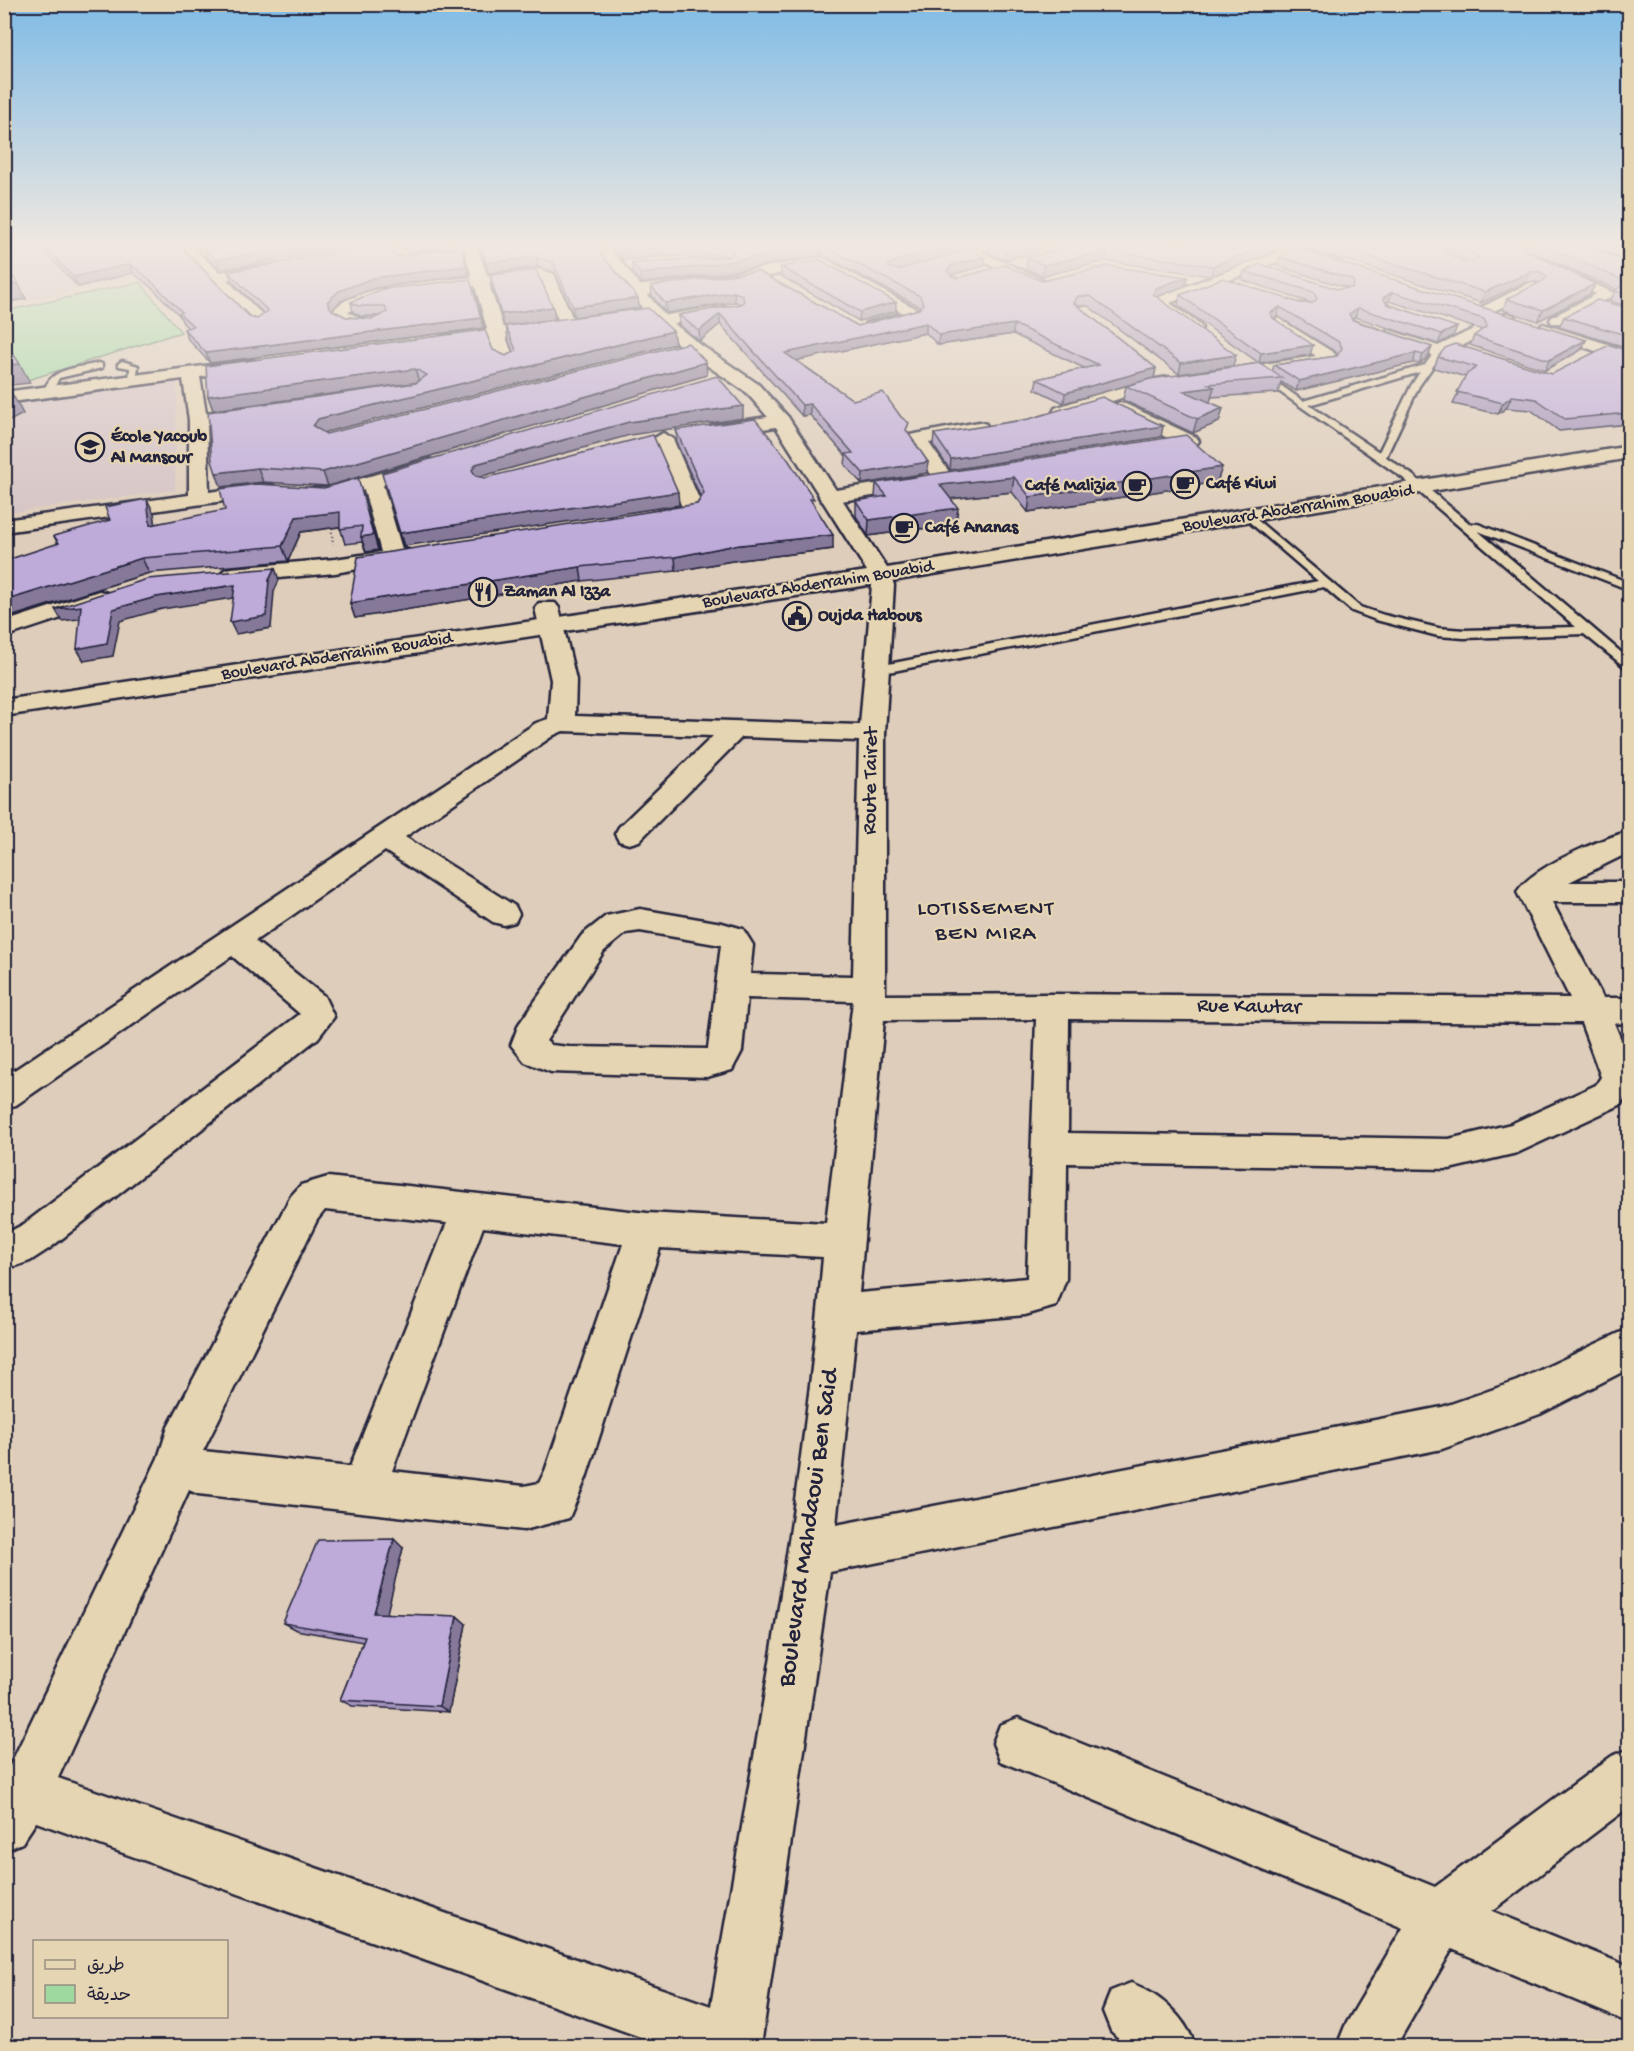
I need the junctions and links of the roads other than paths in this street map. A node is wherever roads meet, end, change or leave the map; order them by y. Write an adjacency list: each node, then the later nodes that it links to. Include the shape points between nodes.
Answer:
1 (499, 342): 16 (street)
2 (686, 342): 7 (street)
3 (1306, 342): 21 (street, via 1327,360)
4 (1415, 342): 9 (street)
5 (1460, 342): 9 (street)
6 (1582, 342): 8 (street)
7 (692, 347): 10 (street); 23 (street)
8 (1602, 348): 12 (street); 14 (street)
9 (1444, 350): 11 (street); 20 (lane)
10 (669, 353)
11 (1471, 354)
12 (1629, 357)
13 (1237, 358): 21 (street)
14 (1582, 360)
15 (271, 362): 22 (street)
16 (507, 362)
17 (122, 364): 25 (lane, via 134,366)
18 (99, 366): 27 (lane, via 56,376)
19 (1155, 367): 29 (street, via 1177,381 1133,388)
20 (1425, 368): 30 (lane); 42 (lane)
21 (1255, 371): 24 (street); 30 (lane)
22 (191, 373): 25 (street); 33 (street)
23 (735, 375): 26 (street); 34 (street, via 763,398)
24 (1210, 377)
25 (133, 381): 27 (street)
26 (712, 382)
27 (48, 392): 28 (street)
28 (4, 398)
29 (1103, 400): 32 (street); 39 (street, via 1189,441)
30 (1302, 404): 42 (lane)
31 (268, 410): 33 (street)
32 (1040, 418)
33 (198, 420): 48 (street)
34 (782, 421): 37 (street); 47 (street)
35 (1002, 425): 44 (street, via 918,439)
36 (1629, 438): 46 (street, Boulevard Abderrahim Bouabid)
37 (663, 439): 38 (street); 50 (street, via 693,508 691,512)
38 (640, 441)
39 (1160, 447)
40 (1629, 452): 46 (street, Boulevard Abderrahim Bouabid)
41 (451, 458): 45 (street)
42 (1381, 458): 46 (lane)
43 (967, 476): 44 (street)
44 (944, 479): 47 (street)
45 (372, 481): 48 (street, via 329,494 263,490); 54 (street)
46 (1414, 482): 49 (street, Boulevard Abderrahim Bouabid); 51 (lane); 55 (street, Boulevard Abderrahim Bouabid)
47 (829, 497): 55 (street)
48 (199, 498): 52 (street)
49 (1250, 517): 55 (street, Boulevard Abderrahim Bouabid); 57 (lane)
50 (636, 520)
51 (1462, 521): 58 (lane); 62 (lane)
52 (4, 526)
53 (416, 552): 54 (street)
54 (393, 556): 56 (street, via 335,566)
55 (875, 567): 60 (street, Boulevard Abderrahim Bouabid); 64 (street, Route Tairet, via 883,585)
56 (215, 576)
57 (1327, 583): 62 (lane, via 1356,609 1438,632); 64 (lane)
58 (1629, 587)
59 (121, 591): 61 (street)
60 (548, 616): 65 (street, Boulevard Abderrahim Bouabid); 66 (street, Boulevard Abderrahim Bouabid); 67 (street, via 565,688)
61 (4, 630)
62 (1587, 630): 63 (lane)
63 (1629, 666)
64 (878, 670): 69 (street, Route Tairet)
65 (4, 689)
66 (4, 708)
67 (560, 723): 68 (street); 71 (street, via 532,736)
68 (734, 730): 69 (street); 70 (street)
69 (872, 733): 78 (street, Route Tairet)
70 (628, 834)
71 (384, 837): 75 (street); 76 (street)
72 (1629, 841): 73 (street, via 1569,867)
73 (1532, 892): 74 (street); 80 (street)
74 (1629, 892)
75 (504, 914)
76 (232, 939): 82 (street); 87 (street, via 313,1005 318,1017 37,1236 16,1249)
77 (733, 986): 77 (street, via 737,945 732,937 627,921 604,932 593,943 531,1033 528,1045 535,1054 550,1059 707,1063 720,1060 725,1050); 78 (street, Rue Kawtar)
78 (869, 998): 79 (street, Rue Kawtar); 86 (street, Boulevard Mahdaoui Ben Said)
79 (1053, 1006): 80 (street, Rue Kawtar); 83 (street)
80 (1593, 1011): 81 (street, Rue Kawtar); 83 (street, via 1619,1078 1608,1095 1517,1138 1485,1148 1449,1154)
81 (1629, 1011)
82 (4, 1095)
83 (1048, 1148): 88 (street, via 1046,1279 1042,1293)
84 (470, 1211): 85 (street); 90 (street, via 328,1193 314,1196 304,1208 183,1442); 91 (street)
85 (647, 1230): 86 (street); 91 (street, via 553,1502 524,1508)
86 (843, 1241): 88 (street, Boulevard Mahdaoui Ben Said)
87 (4, 1248)
88 (838, 1313): 92 (street, Boulevard Mahdaoui Ben Said)
89 (1629, 1347): 92 (street, via 1525,1399 1442,1428)
90 (179, 1462): 91 (street, via 198,1472); 95 (street)
91 (363, 1491)
92 (810, 1553): 98 (street, Boulevard Mahdaoui Ben Said)
93 (1018, 1743): 96 (street)
94 (1629, 1774): 96 (street)
95 (15, 1808): 98 (street)
96 (1441, 1916): 97 (street); 99 (street)
97 (1629, 1995)
98 (733, 2044)
99 (1365, 2046)

